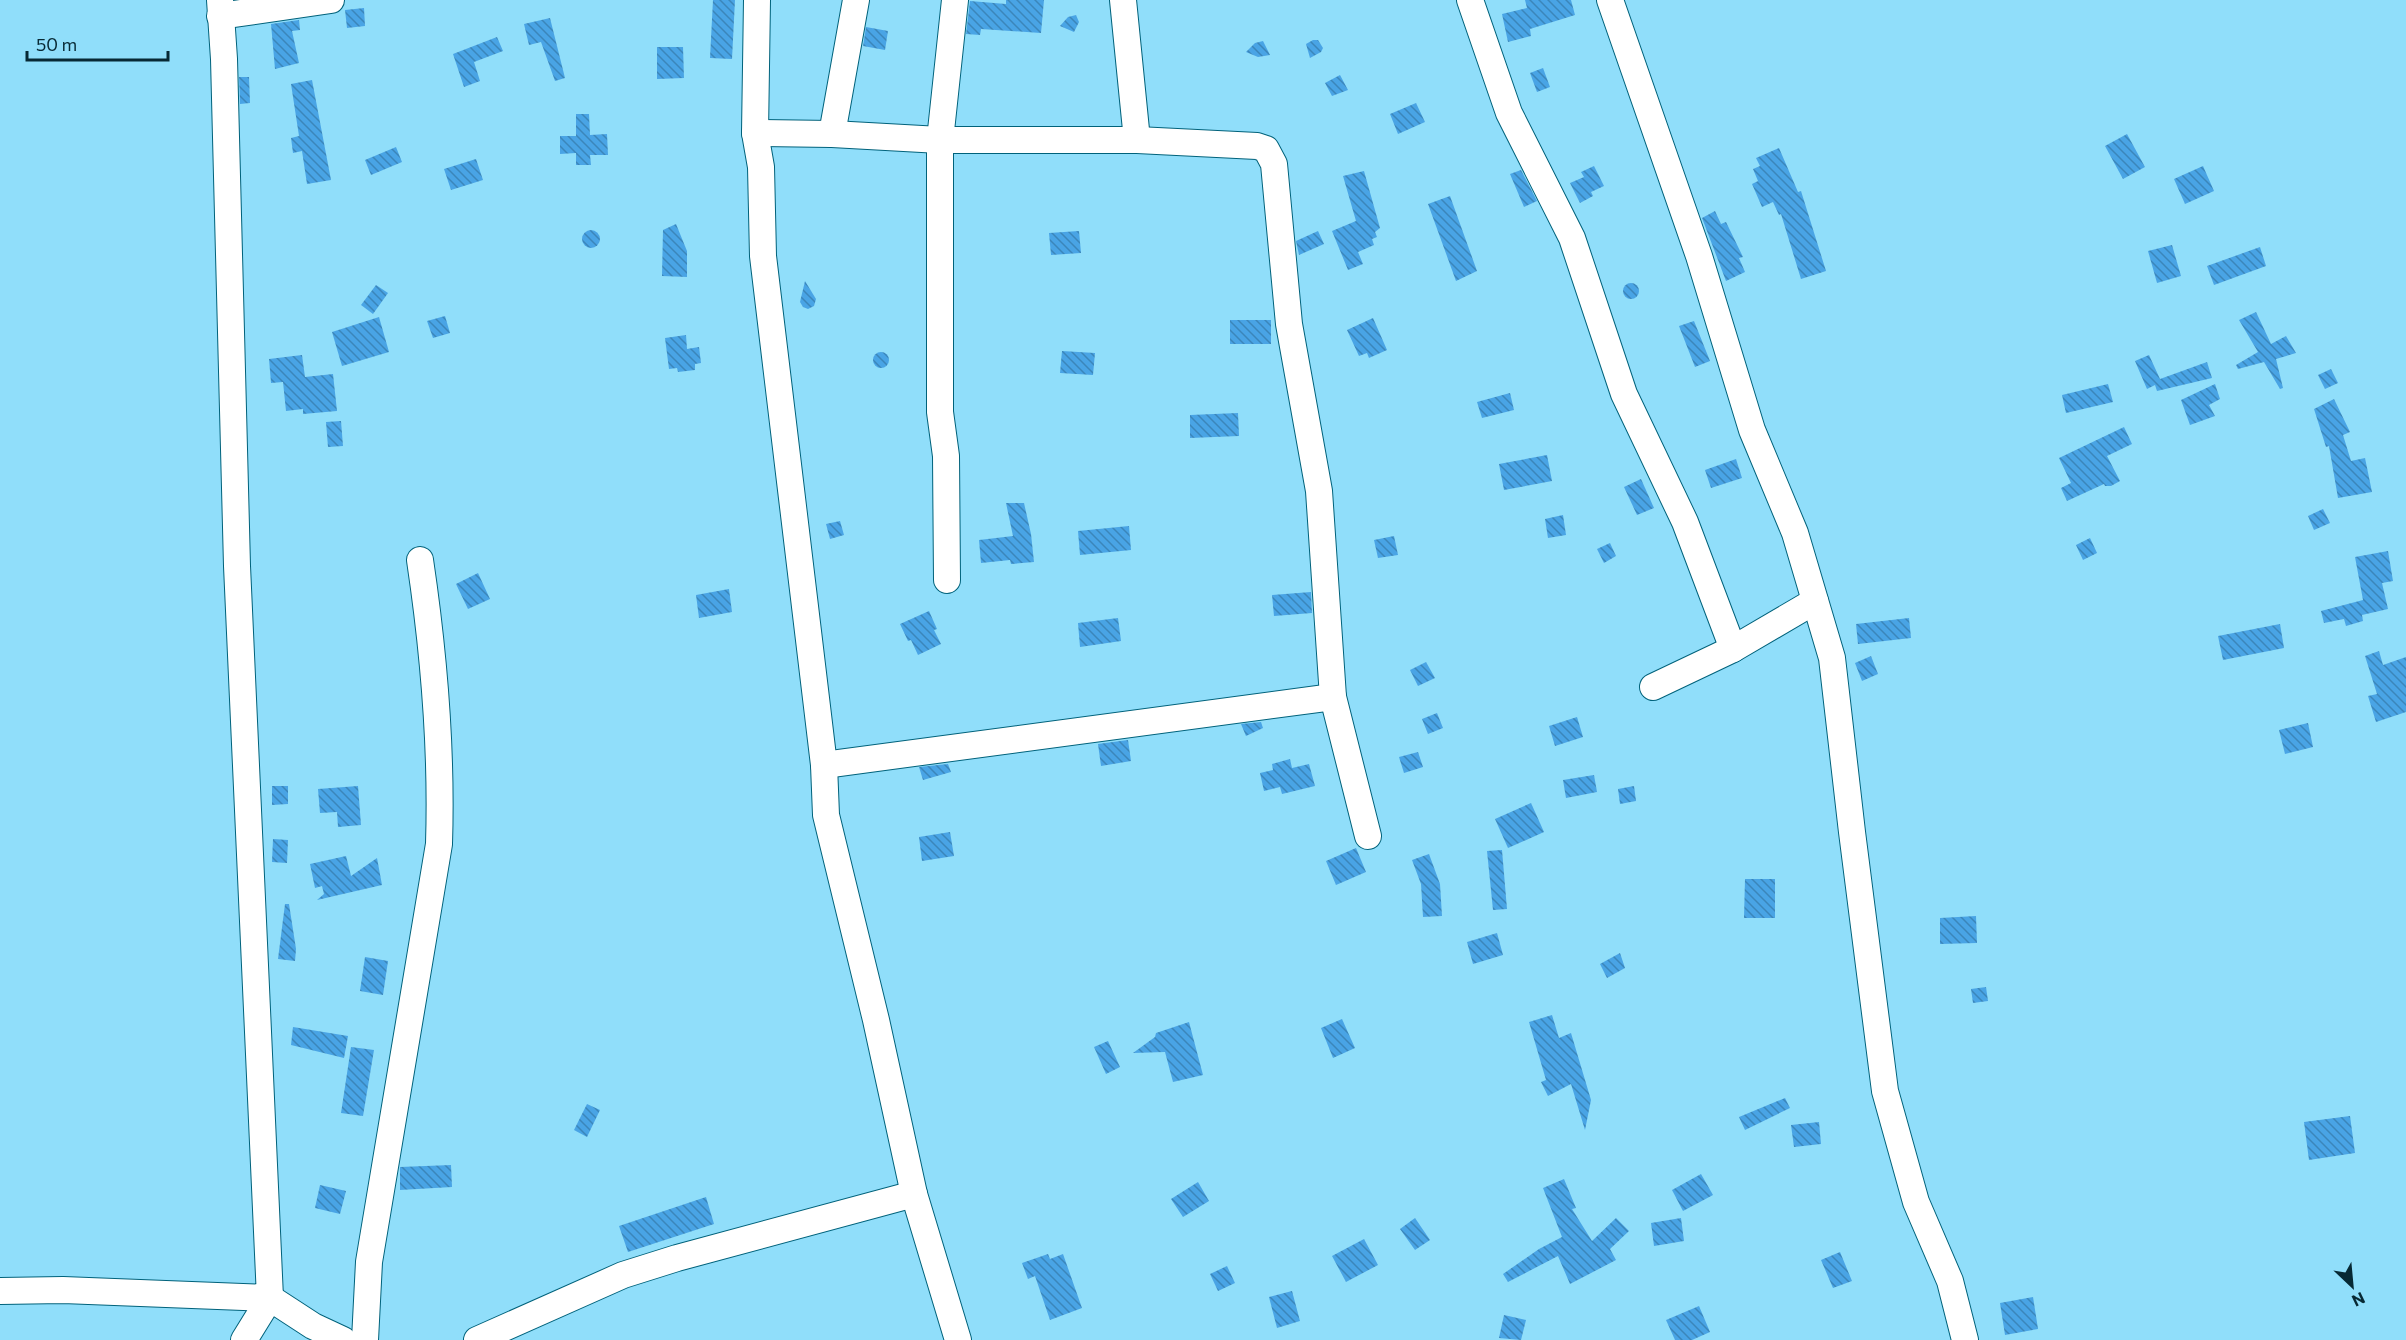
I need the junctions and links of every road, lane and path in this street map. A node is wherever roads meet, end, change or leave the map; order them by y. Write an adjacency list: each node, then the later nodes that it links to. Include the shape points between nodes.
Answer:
1 (331, 0): 8 (street)
2 (757, 0): 9 (street)
3 (856, 0): 10 (street)
4 (955, 0): 12 (street)
5 (1123, 0): 11 (street)
6 (1470, 0): 16 (street, via 1509,113 1572,238 1624,394 1685,522)
7 (1610, 0): 15 (street, via 1699,256 1752,430 1795,533)
8 (220, 8): 23 (street, via 237,566)
9 (755, 133): 10 (street); 19 (street, via 761,167 763,256)
10 (832, 134): 12 (street)
11 (1137, 140): 12 (street); 18 (street, via 1257,146 1266,149 1274,164 1289,324 1319,491)
12 (940, 141): 14 (street, via 939,386 946,456)
13 (420, 560): 26 (street, via 430,629 441,793 439,844 369,1262)
14 (947, 580)
15 (1815, 601): 16 (street); 29 (street, via 1832,658 1886,1091 1916,1202 1950,1281)
16 (1734, 649): 17 (street)
17 (1653, 687)
18 (1333, 697): 19 (street); 20 (street)
19 (824, 765): 21 (street, via 826,815)
20 (1368, 836)
21 (914, 1194): 27 (street, via 624,1275); 28 (street)
22 (0, 1291): 23 (street)
23 (270, 1298): 24 (street); 25 (street)
24 (244, 1340)
25 (343, 1340)
26 (366, 1340)
27 (477, 1340)
28 (958, 1340)
29 (1965, 1340)

